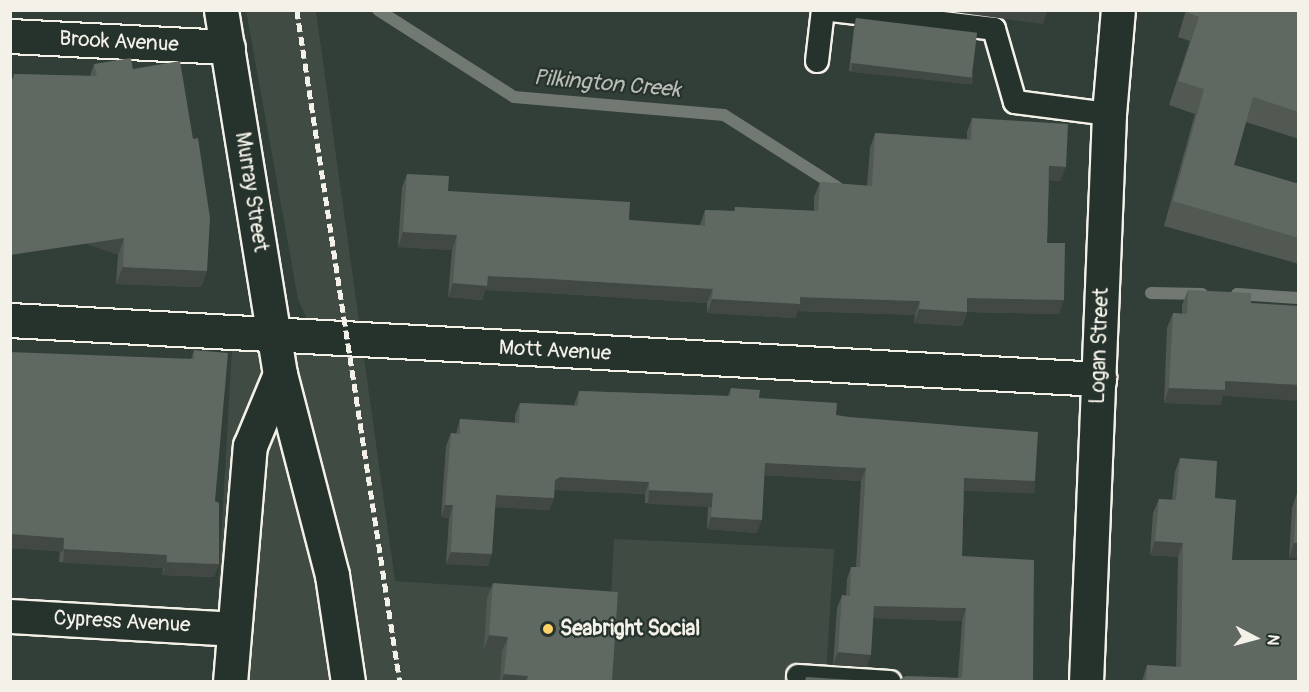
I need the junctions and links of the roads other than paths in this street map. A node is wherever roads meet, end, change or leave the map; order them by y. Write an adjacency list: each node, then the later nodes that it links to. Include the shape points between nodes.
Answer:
1 (221, 10): 6 (street, Murray Street)
2 (823, 10): 7 (lane)
3 (831, 10): 8 (lane, via 994,29 1015,102)
4 (1118, 10): 8 (street, Logan Street)
5 (10, 36): 6 (street, Brook Avenue)
6 (228, 47): 10 (street, Murray Street)
7 (817, 61)
8 (1108, 114): 12 (street, Logan Street)
9 (10, 320): 10 (street, Mott Avenue)
10 (274, 334): 11 (street, Murray Street); 12 (street, Mott Avenue)
11 (280, 374): 14 (street, via 250,446); 17 (street, Murray Street, via 332,575)
12 (1099, 379): 19 (street, Logan Street)
13 (10, 616): 14 (street, Cypress Avenue)
14 (233, 629): 16 (street)
15 (798, 676): 18 (lane)
16 (230, 681)
17 (348, 681)
18 (890, 681)
19 (1086, 681)

